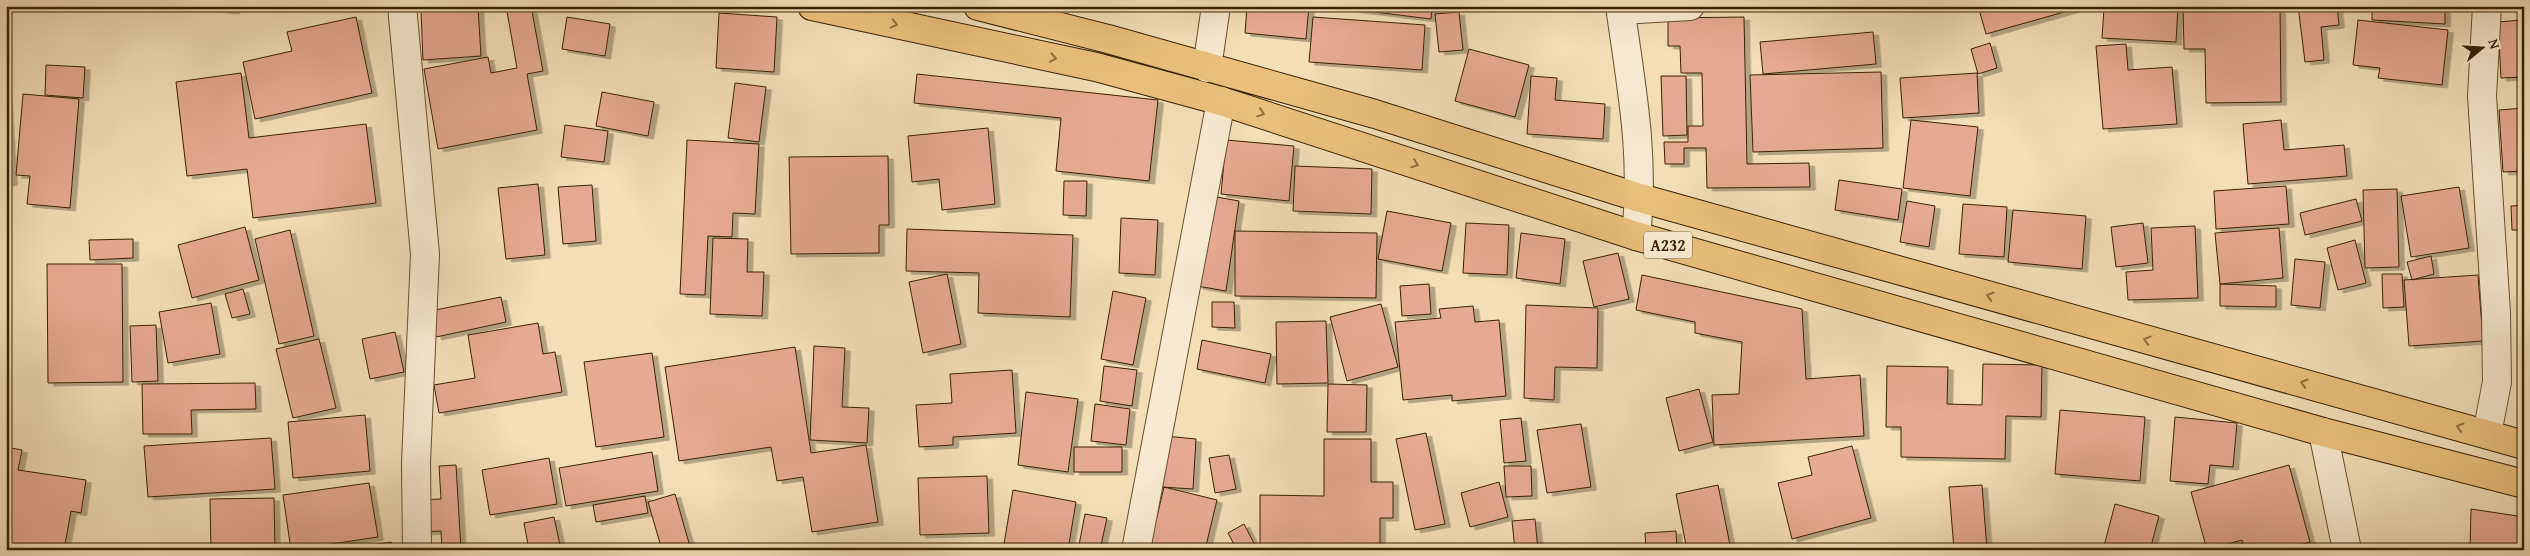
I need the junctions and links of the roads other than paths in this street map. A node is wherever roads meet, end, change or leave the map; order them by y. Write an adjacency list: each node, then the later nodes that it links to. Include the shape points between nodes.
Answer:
1 (402, 6): 16 (street, via 425,254 416,462)
2 (812, 6): 9 (main road, A232, one-way to 9, via 1096,67)
3 (978, 6): 8 (main road, A232)
4 (1216, 6): 8 (street)
5 (1690, 6): 7 (street)
6 (2487, 6): 13 (street, via 2482,96 2496,313 2497,382)
7 (1621, 8): 10 (street, via 1632,78)
8 (1207, 68): 10 (main road, A232, via 1375,114)
9 (1221, 101): 11 (main road, A232, one-way to 11); 17 (street)
10 (1640, 198): 11 (street); 13 (main road, A232, one-way to 10)
11 (1636, 236): 12 (main road, A232)
12 (2323, 432): 15 (main road, A232); 18 (street)
13 (2486, 434): 14 (main road, A232)
14 (2524, 445)
15 (2524, 484)
16 (417, 550)
17 (1136, 550)
18 (2347, 550)

